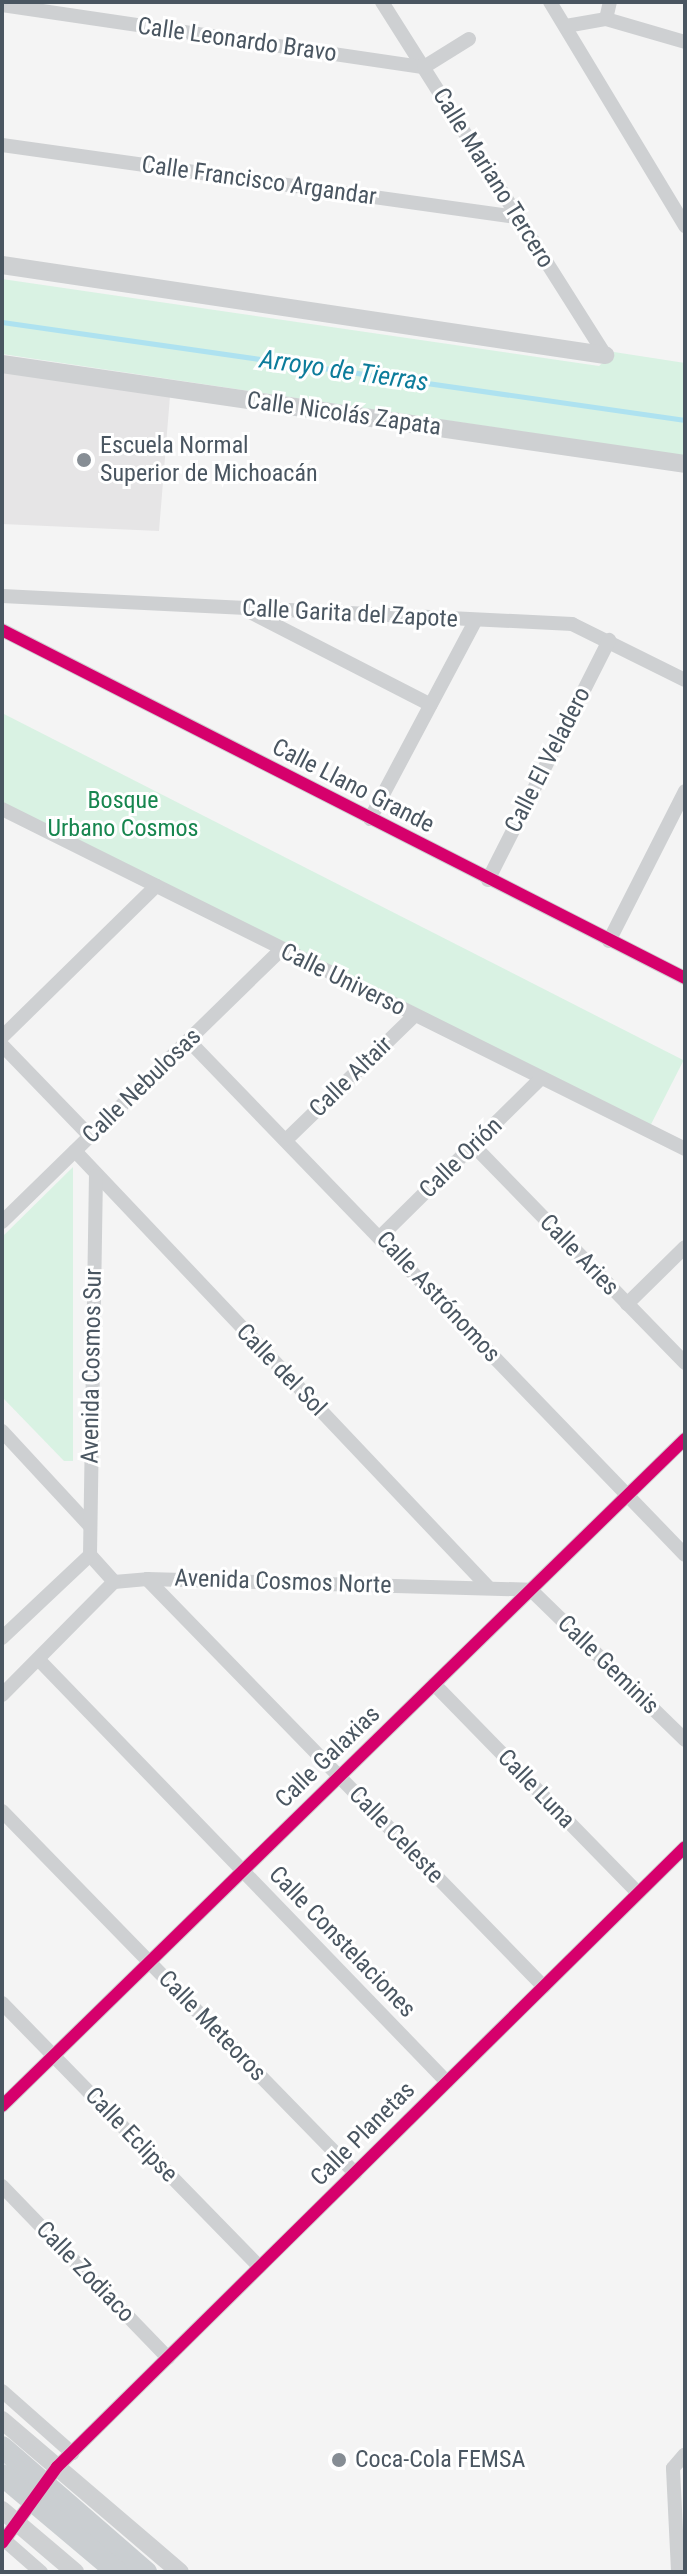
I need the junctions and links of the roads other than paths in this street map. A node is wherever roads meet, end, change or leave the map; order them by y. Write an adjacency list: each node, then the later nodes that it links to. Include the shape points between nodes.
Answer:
1 (382, 2): 9 (street, Calle Mariano Tercero)
2 (550, 2): 6 (street)
3 (610, 2): 5 (street)
4 (2, 5): 9 (street, Calle Leonardo Bravo)
5 (606, 19): 6 (street); 8 (street)
6 (566, 26): 12 (street)
7 (469, 39): 9 (street)
8 (685, 42)
9 (424, 67): 11 (street, Calle Mariano Tercero)
10 (2, 145): 11 (street, Calle Francisco Argandar)
11 (516, 217): 14 (street, Calle Mariano Tercero)
12 (684, 221)
13 (2, 265): 14 (street)
14 (605, 355)
15 (2, 364): 16 (street, Calle Nicolás Zapata)
16 (685, 464)
17 (2, 596): 18 (street, Calle Garita del Zapote)
18 (246, 610): 19 (street, Calle Garita del Zapote); 23 (street)
19 (476, 620): 21 (street, Calle Garita del Zapote, via 572,624); 23 (street)
20 (2, 630): 26 (street, Calle Llano Grande)
21 (609, 640): 22 (street, Calle Garita del Zapote); 27 (street, Calle El Veladero)
22 (685, 680)
23 (431, 705): 26 (street)
24 (685, 791): 29 (street)
25 (2, 809): 28 (street, Calle Universo)
26 (370, 819): 27 (street, Calle Llano Grande)
27 (488, 880): 29 (street, Calle Llano Grande)
28 (156, 886): 30 (street, Calle Universo); 33 (street)
29 (609, 941): 31 (street, Calle Llano Grande)
30 (281, 950): 32 (street, Calle Universo); 34 (street, Calle Nebulosas)
31 (685, 978)
32 (415, 1015): 36 (street, Calle Universo); 38 (street, Calle Altair)
33 (2, 1037)
34 (189, 1041): 37 (street, Calle Nebulosas); 38 (street, Calle Astrónomos)
35 (2, 1045): 37 (street)
36 (541, 1078): 39 (street, Calle Orión); 40 (street, Calle Universo)
37 (90, 1136): 41 (street, Calle Nebulosas)
38 (287, 1139): 44 (street, Calle Astrónomos)
39 (474, 1146): 44 (street, Calle Orión); 46 (street, Calle Aries)
40 (685, 1149)
41 (75, 1151): 42 (street, Calle del Sol); 43 (street, Calle Nebulosas)
42 (96, 1176): 51 (street, Avenida Cosmos Sur); 56 (street, Calle del Sol)
43 (2, 1222)
44 (381, 1236): 50 (street, Calle Astrónomos)
45 (685, 1247): 46 (street)
46 (627, 1304): 47 (street, Calle Aries)
47 (685, 1363)
48 (2, 1431): 51 (street)
49 (685, 1439): 50 (street, Calle Galaxias)
50 (626, 1496): 53 (street, Calle Astrónomos); 57 (street, Calle Galaxias)
51 (90, 1526): 52 (street, Avenida Cosmos Sur)
52 (90, 1555): 55 (street); 58 (street)
53 (685, 1555)
54 (147, 1579): 55 (street, Avenida Cosmos Norte); 56 (street, Avenida Cosmos Norte); 63 (street, Calle Celeste)
55 (114, 1582): 59 (street)
56 (489, 1588): 57 (street, Avenida Cosmos Norte)
57 (531, 1590): 60 (street, Calle Galaxias); 62 (street, Calle Geminis)
58 (5, 1628)
59 (39, 1660): 61 (street); 66 (street, Calle Constelaciones)
60 (434, 1684): 63 (street, Calle Galaxias); 67 (street, Calle Luna)
61 (2, 1695)
62 (685, 1740)
63 (339, 1776): 66 (street, Calle Galaxias); 69 (street, Calle Celeste)
64 (2, 1811): 68 (street, Calle Meteoros)
65 (685, 1847): 67 (street, Calle Planetas)
66 (243, 1871): 68 (street, Calle Galaxias); 72 (street, Calle Constelaciones)
67 (638, 1893): 69 (street, Calle Planetas)
68 (149, 1962): 71 (street, Calle Galaxias); 74 (street, Calle Meteoros)
69 (544, 1987): 72 (street, Calle Planetas)
70 (2, 2003): 71 (street, Calle Eclipse)
71 (54, 2056): 73 (street, Calle Galaxias); 76 (street, Calle Eclipse)
72 (447, 2082): 74 (street, Calle Planetas)
73 (2, 2106)
74 (355, 2173): 76 (street, Calle Planetas)
75 (2, 2186): 77 (street, Calle Zodiaco)
76 (260, 2267): 77 (street, Calle Planetas)
77 (168, 2358): 81 (street, Calle Planetas)
78 (2, 2391): 81 (street)
79 (2, 2420): 86 (street)
80 (2, 2447): 86 (main road)
81 (72, 2453): 86 (street, Calle Planetas)
82 (685, 2454): 83 (street)
83 (673, 2468): 85 (street); 89 (street)
84 (2, 2475): 86 (main road)
85 (685, 2478)
86 (45, 2484): 87 (street, Calle Planetas); 92 (main road); 93 (main road); 94 (street)
87 (9, 2516): 88 (street, Calle Planetas); 91 (street)
88 (3, 2540): 90 (street)
89 (680, 2569)
90 (41, 2572)
91 (75, 2572)
92 (117, 2572)
93 (146, 2572)
94 (180, 2572)

